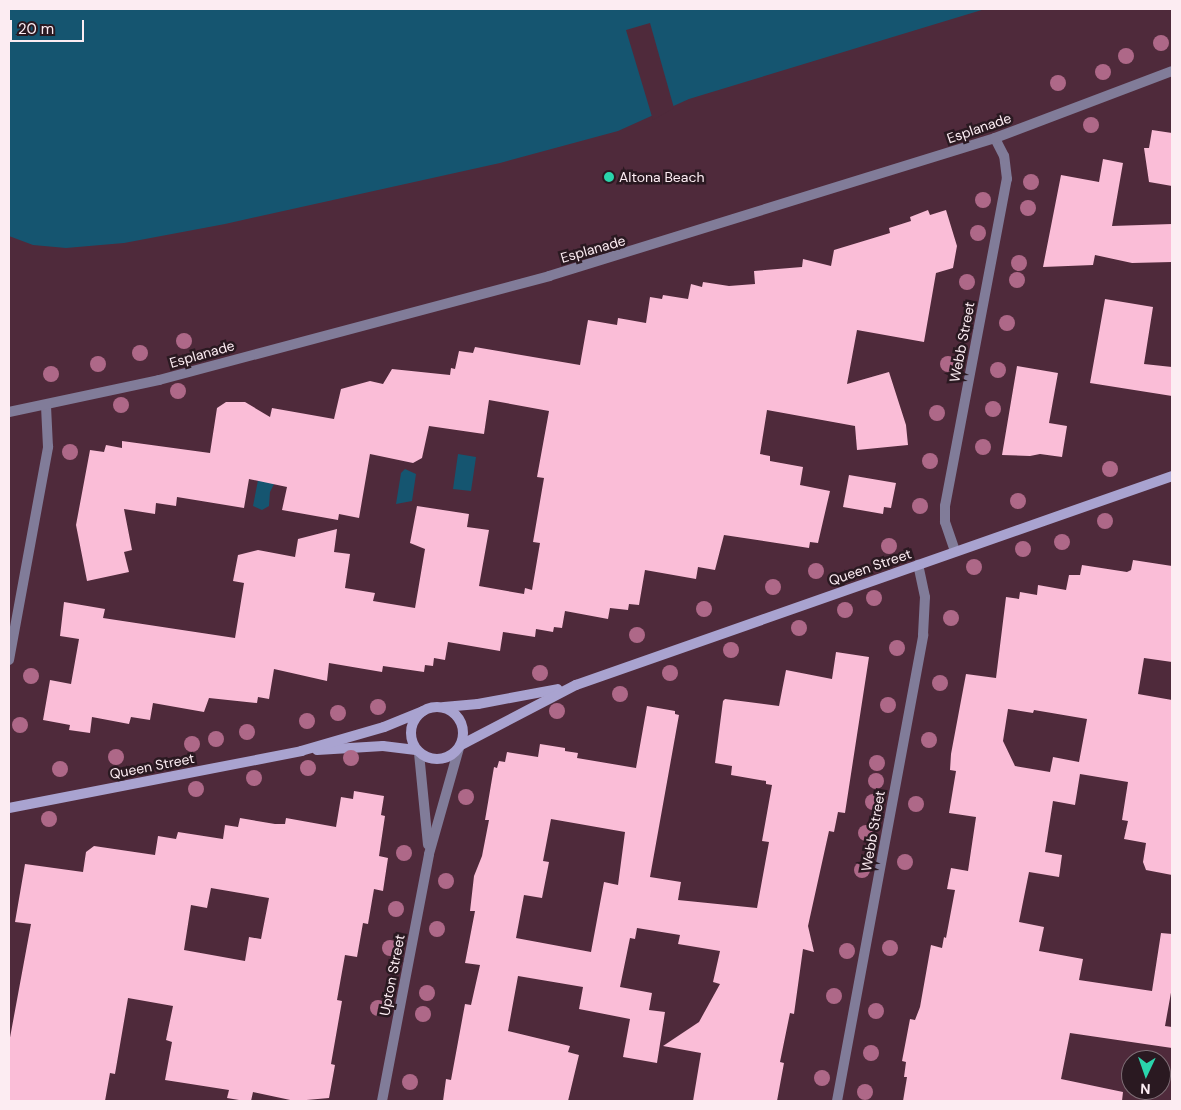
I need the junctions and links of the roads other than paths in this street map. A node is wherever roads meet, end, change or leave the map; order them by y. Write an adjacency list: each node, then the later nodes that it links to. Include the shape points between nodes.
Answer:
1 (1172, 71): 2 (street, Esplanade)
2 (995, 138): 3 (street, Esplanade, via 549,276 159,380); 6 (street, Webb Street, via 1004,156 1007,179 945,506 945,522)
3 (46, 406): 4 (street, Esplanade); 8 (street, via 48,447)
4 (9, 412)
5 (1172, 476): 6 (main road, Queen Street)
6 (955, 551): 7 (main road, Queen Street)
7 (918, 565): 9 (main road, Queen Street); 18 (street, Webb Street, via 925,597 923,635)
8 (9, 660)
9 (576, 685): 10 (main road, Queen Street, via 478,704); 12 (main road, Queen Street)
10 (440, 707): 11 (main road); 12 (main road, via 460,720 463,737)
11 (423, 711): 13 (main road, Queen Street, via 384,727); 14 (main road, via 412,724 410,734)
12 (460, 746): 14 (main road, via 445,758 436,760); 16 (street, Upton Street)
13 (301, 751): 14 (main road, Queen Street, via 383,746); 15 (main road, Queen Street)
14 (418, 751): 16 (street, Upton Street)
15 (9, 808)
16 (429, 854): 17 (street, Upton Street)
17 (382, 1101)
18 (837, 1101)

